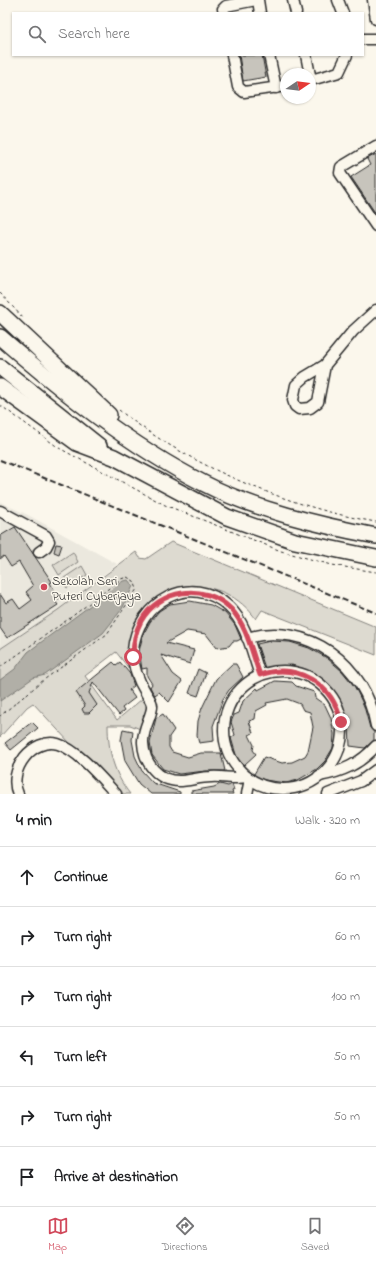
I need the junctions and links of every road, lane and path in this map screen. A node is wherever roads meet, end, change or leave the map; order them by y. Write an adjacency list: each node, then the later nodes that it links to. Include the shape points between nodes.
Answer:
1 (257, 0): 5 (street, via 226,6); 6 (street)
2 (294, 0): 7 (street)
3 (338, 0): 8 (street)
4 (373, 0): 9 (street)
5 (224, 12)
6 (260, 12)
7 (296, 12)
8 (343, 12)
9 (376, 19)
10 (364, 39): 11 (street)
11 (376, 40)
12 (232, 56): 19 (street, via 240,90 244,92)
13 (269, 56): 18 (street)
14 (306, 56): 16 (street)
15 (347, 56): 17 (street, via 339,72)
16 (308, 68)
17 (316, 79)
18 (280, 84)
19 (280, 87)
20 (376, 146): 21 (street, via 341,167 340,173)
21 (376, 226)
22 (0, 293): 25 (path)
23 (376, 310): 27 (street, via 353,330)
24 (0, 313): 31 (highway)
25 (26, 321)
26 (0, 337): 31 (highway, via 70,397)
27 (325, 365)
28 (0, 367): 32 (highway)
29 (0, 387): 32 (highway, via 77,443)
30 (115, 406): 34 (path, via 137,424 183,452 242,481 288,499)
31 (150, 453): 35 (highway, via 204,484 240,498 303,519)
32 (114, 457): 37 (highway, via 234,520 295,541)
33 (2, 514): 36 (street, via 48,538 48,544)
34 (376, 522)
35 (376, 536)
36 (38, 552)
37 (376, 558)
38 (247, 638): 40 (street); 42 (street, via 268,634 287,635 306,640 332,653 347,665 359,680 372,707); 46 (street, via 238,618 223,602 203,593 181,593 161,601 145,615 136,635 133,657 135,671 152,705 142,742 144,754 152,768 166,778 177,781 204,777)
39 (0, 667): 41 (path, via 121,579 127,577 134,581 137,590 107,634)
40 (260, 675): 45 (street, via 282,671 305,675 318,683 333,700 341,722 340,745 334,759); 46 (street, via 236,694 228,707 224,722 224,738 229,753 236,766)
41 (0, 716)
42 (376, 726)
43 (376, 746): 45 (street, via 364,758 344,770)
44 (376, 770): 51 (street, via 361,782)
45 (319, 776): 47 (street, via 293,788)
46 (249, 778): 47 (street); 50 (street)
47 (264, 790)
48 (18, 794): 49 (street, via 15,777 20,761 37,748 52,743 70,751)
49 (116, 794)
50 (247, 794)
51 (328, 794)

